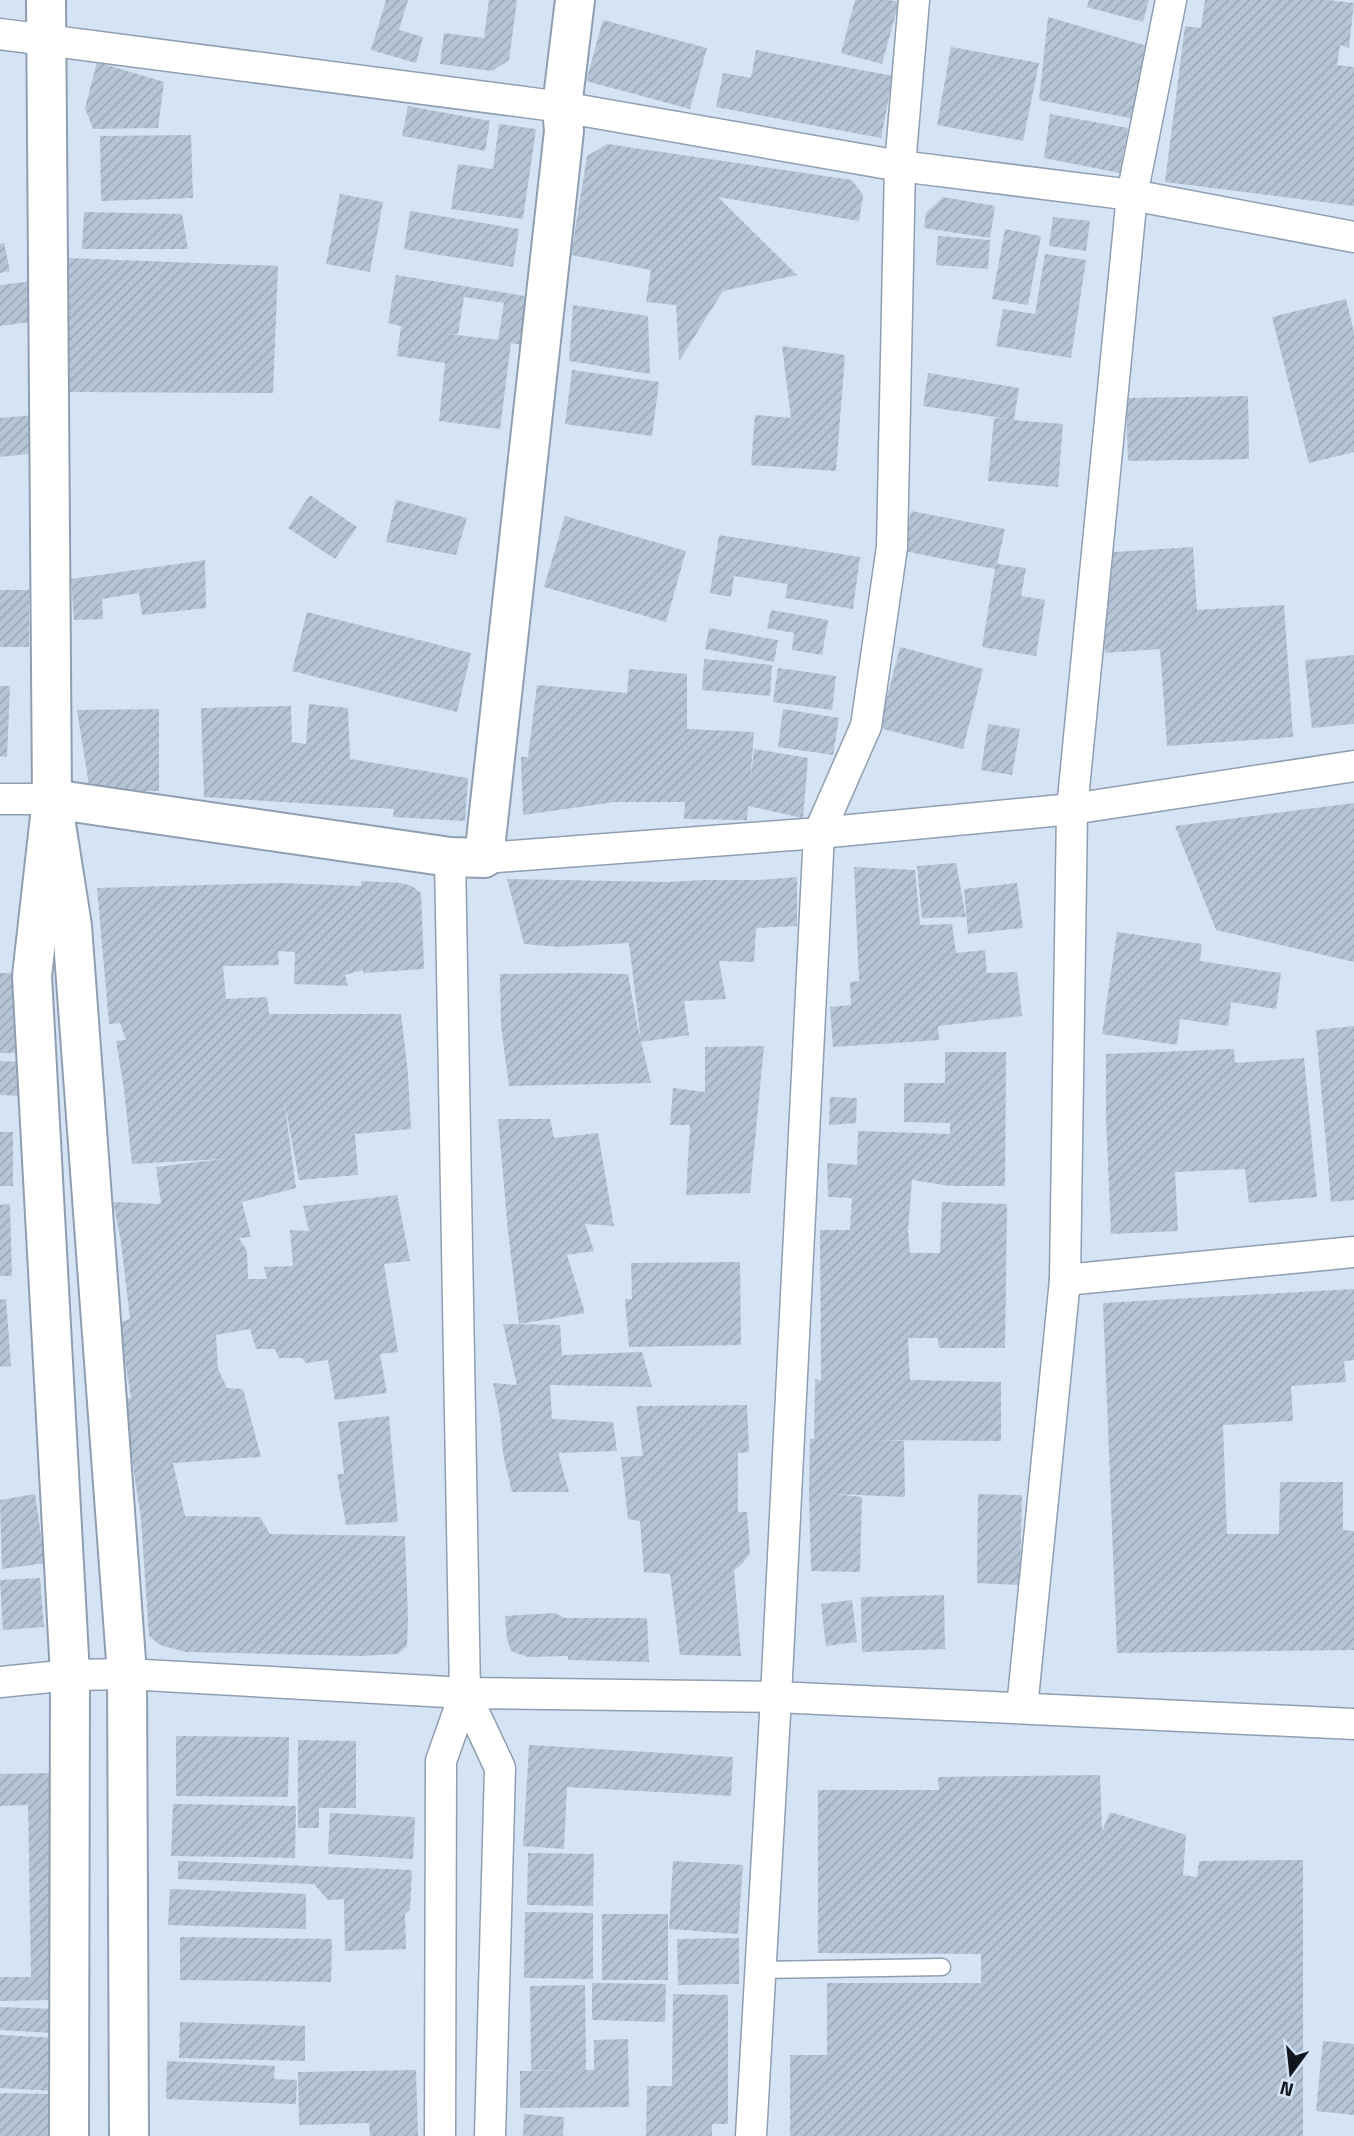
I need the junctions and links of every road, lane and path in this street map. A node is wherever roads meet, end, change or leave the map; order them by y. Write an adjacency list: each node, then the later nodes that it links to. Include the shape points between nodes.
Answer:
1 (46, 0): 6 (street)
2 (575, 0): 7 (street)
3 (914, 0): 8 (street)
4 (1171, 0): 9 (street)
5 (0, 34): 6 (street)
6 (45, 41): 7 (street); 13 (street)
7 (562, 107): 8 (street); 16 (street, via 564,131)
8 (900, 166): 9 (street); 15 (street, via 892,547 866,726)
9 (1132, 195): 10 (street); 14 (street)
10 (1354, 237)
11 (1354, 766): 14 (street)
12 (0, 799): 13 (street)
13 (52, 799): 16 (street); 19 (street, via 72,926); 20 (street, via 32,976)
14 (1072, 809): 15 (street); 18 (street)
15 (819, 832): 16 (street); 23 (street)
16 (467, 858): 22 (street)
17 (1354, 1252): 18 (street)
18 (1065, 1280): 24 (street)
19 (127, 1674): 20 (street); 22 (street); 29 (street)
20 (70, 1675): 21 (street); 28 (street)
21 (0, 1682)
22 (465, 1693): 23 (street); 30 (street, via 441,1761); 31 (street, via 500,1768)
23 (776, 1697): 24 (street); 27 (street)
24 (1022, 1708): 25 (street)
25 (1354, 1724)
26 (942, 1967): 27 (lane)
27 (761, 1970): 32 (street)
28 (69, 2136)
29 (129, 2136)
30 (440, 2136)
31 (489, 2136)
32 (751, 2136)

